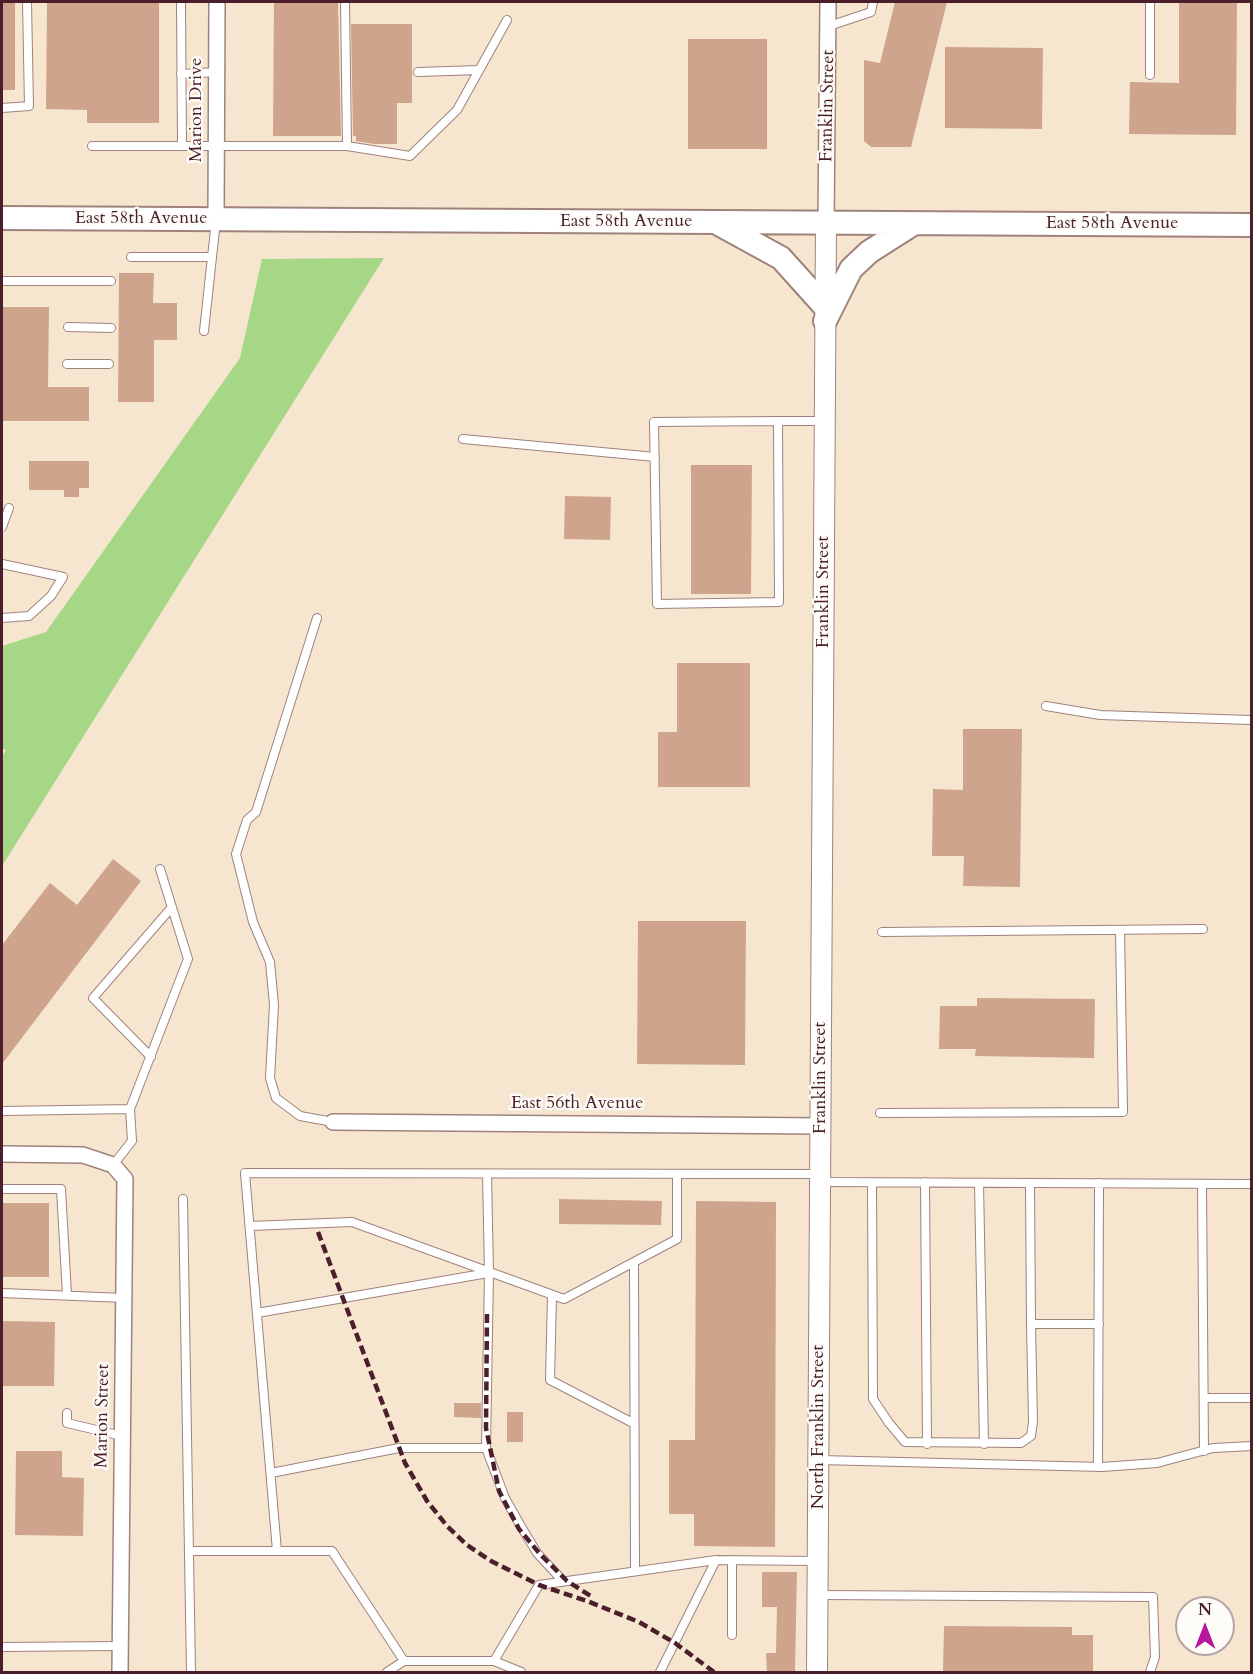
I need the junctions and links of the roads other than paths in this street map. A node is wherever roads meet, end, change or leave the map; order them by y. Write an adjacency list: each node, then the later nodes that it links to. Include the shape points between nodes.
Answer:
1 (27, 2): 15 (lane, via 29,106)
2 (181, 2): 13 (lane)
3 (218, 2): 11 (street, Marion Drive)
4 (345, 2): 19 (lane)
5 (828, 2): 9 (street, Franklin Street)
6 (873, 2): 9 (lane, via 871,12)
7 (1150, 2): 14 (lane)
8 (507, 20): 10 (lane)
9 (829, 26): 23 (street, Franklin Street)
10 (479, 70): 12 (lane); 19 (lane, via 458,110 410,156)
11 (217, 72): 13 (lane); 18 (street, Marion Drive)
12 (418, 72)
13 (181, 74): 17 (lane)
14 (1150, 75)
15 (2, 108)
16 (92, 146): 17 (lane)
17 (182, 146): 18 (lane)
18 (216, 146): 19 (lane); 21 (street, Marion Drive)
19 (347, 146)
20 (2, 218): 21 (main road, East 58th Avenue)
21 (216, 219): 22 (main road, East 58th Avenue); 27 (lane)
22 (718, 223): 23 (main road, East 58th Avenue); 30 (main road, via 781,258)
23 (826, 224): 24 (main road, East 58th Avenue); 30 (street, Franklin Street)
24 (913, 224): 25 (main road, East 58th Avenue); 30 (main road, via 869,252 851,269)
25 (1251, 225)
26 (131, 256): 27 (lane)
27 (212, 257): 33 (lane)
28 (2, 281): 29 (lane)
29 (111, 281)
30 (826, 314): 36 (street, Franklin Street)
31 (68, 327): 32 (lane)
32 (111, 328)
33 (204, 331)
34 (67, 364): 35 (lane)
35 (109, 364)
36 (825, 421): 37 (lane); 57 (street, Franklin Street)
37 (778, 422): 39 (lane, via 654,422); 39 (lane, via 779,603 657,604)
38 (463, 439): 39 (lane)
39 (654, 457)
40 (9, 508): 41 (lane)
41 (2, 527)
42 (2, 564): 43 (lane, via 63,577 51,596 29,616)
43 (2, 618)
44 (317, 618): 56 (lane, via 256,812 247,820 236,854 253,922 270,962 274,1005 270,1078 276,1098 300,1116)
45 (1046, 706): 46 (lane, via 1100,715)
46 (1250, 720)
47 (160, 869): 48 (lane)
48 (172, 907): 52 (lane, via 188,959); 52 (lane, via 93,998)
49 (1203, 929): 50 (lane)
50 (1120, 930): 51 (lane); 55 (lane, via 1123,1112)
51 (882, 932)
52 (150, 1057): 53 (lane)
53 (130, 1109): 54 (lane); 59 (lane, via 132,1141)
54 (2, 1111)
55 (880, 1113)
56 (333, 1122): 57 (street, East 56th Avenue)
57 (821, 1126): 62 (street, Franklin Street)
58 (2, 1154): 59 (street, via 83,1155)
59 (113, 1165): 78 (street, Marion Street, via 125,1179)
60 (487, 1174): 61 (lane); 72 (lane, via 245,1173); 74 (lane)
61 (677, 1174): 62 (lane); 73 (lane, via 677,1239)
62 (821, 1178): 63 (lane); 92 (street, North Franklin Street)
63 (872, 1182): 64 (lane); 87 (lane, via 873,1399 905,1442)
64 (925, 1182): 65 (lane); 87 (lane)
65 (979, 1183): 66 (lane); 88 (lane)
66 (1029, 1183): 67 (lane); 80 (lane)
67 (1099, 1183): 68 (lane); 81 (lane)
68 (1202, 1184): 69 (lane); 82 (lane)
69 (1251, 1184)
70 (2, 1189): 76 (lane, via 61,1189)
71 (183, 1199): 95 (lane)
72 (250, 1226): 74 (lane, via 352,1222); 79 (lane)
73 (634, 1262): 77 (lane, via 564,1299); 85 (lane)
74 (489, 1273): 77 (lane); 79 (lane); 90 (lane)
75 (2, 1293): 76 (lane)
76 (67, 1295): 78 (lane)
77 (552, 1295): 85 (lane, via 550,1380)
78 (124, 1298): 86 (street, Marion Street)
79 (257, 1313): 94 (lane)
80 (1031, 1324): 81 (lane); 88 (lane, via 1031,1436 1021,1443)
81 (1099, 1324): 93 (lane)
82 (1204, 1398): 83 (lane); 91 (lane)
83 (1251, 1398)
84 (67, 1413): 86 (lane, via 67,1423)
85 (633, 1423): 100 (lane)
86 (122, 1436): 104 (street, Marion Street)
87 (927, 1444): 88 (lane)
88 (984, 1444)
89 (1251, 1446): 91 (lane)
90 (486, 1448): 94 (lane, via 399,1448); 101 (lane, via 519,1523 537,1553)
91 (1204, 1451): 93 (lane, via 1157,1463)
92 (819, 1460): 93 (lane); 99 (street, North Franklin Street)
93 (1098, 1467)
94 (270, 1473): 96 (lane)
95 (189, 1551): 96 (lane); 109 (lane)
96 (277, 1551): 106 (lane, via 332,1551)
97 (716, 1560): 98 (lane); 100 (lane); 112 (lane)
98 (732, 1560): 99 (lane); 103 (lane)
99 (818, 1561): 102 (street, North Franklin Street)
100 (635, 1571): 101 (lane)
101 (563, 1581): 107 (lane, via 539,1585)
102 (818, 1595): 113 (street, North Franklin Street); 114 (lane, via 1153,1597 1155,1657)
103 (732, 1635)
104 (120, 1646): 105 (lane); 108 (street, Marion Street)
105 (2, 1647)
106 (404, 1661): 107 (lane); 110 (lane)
107 (494, 1661): 111 (lane)
108 (120, 1672)
109 (191, 1672)
110 (387, 1672)
111 (521, 1672)
112 (660, 1672)
113 (817, 1672)
114 (1150, 1672)

